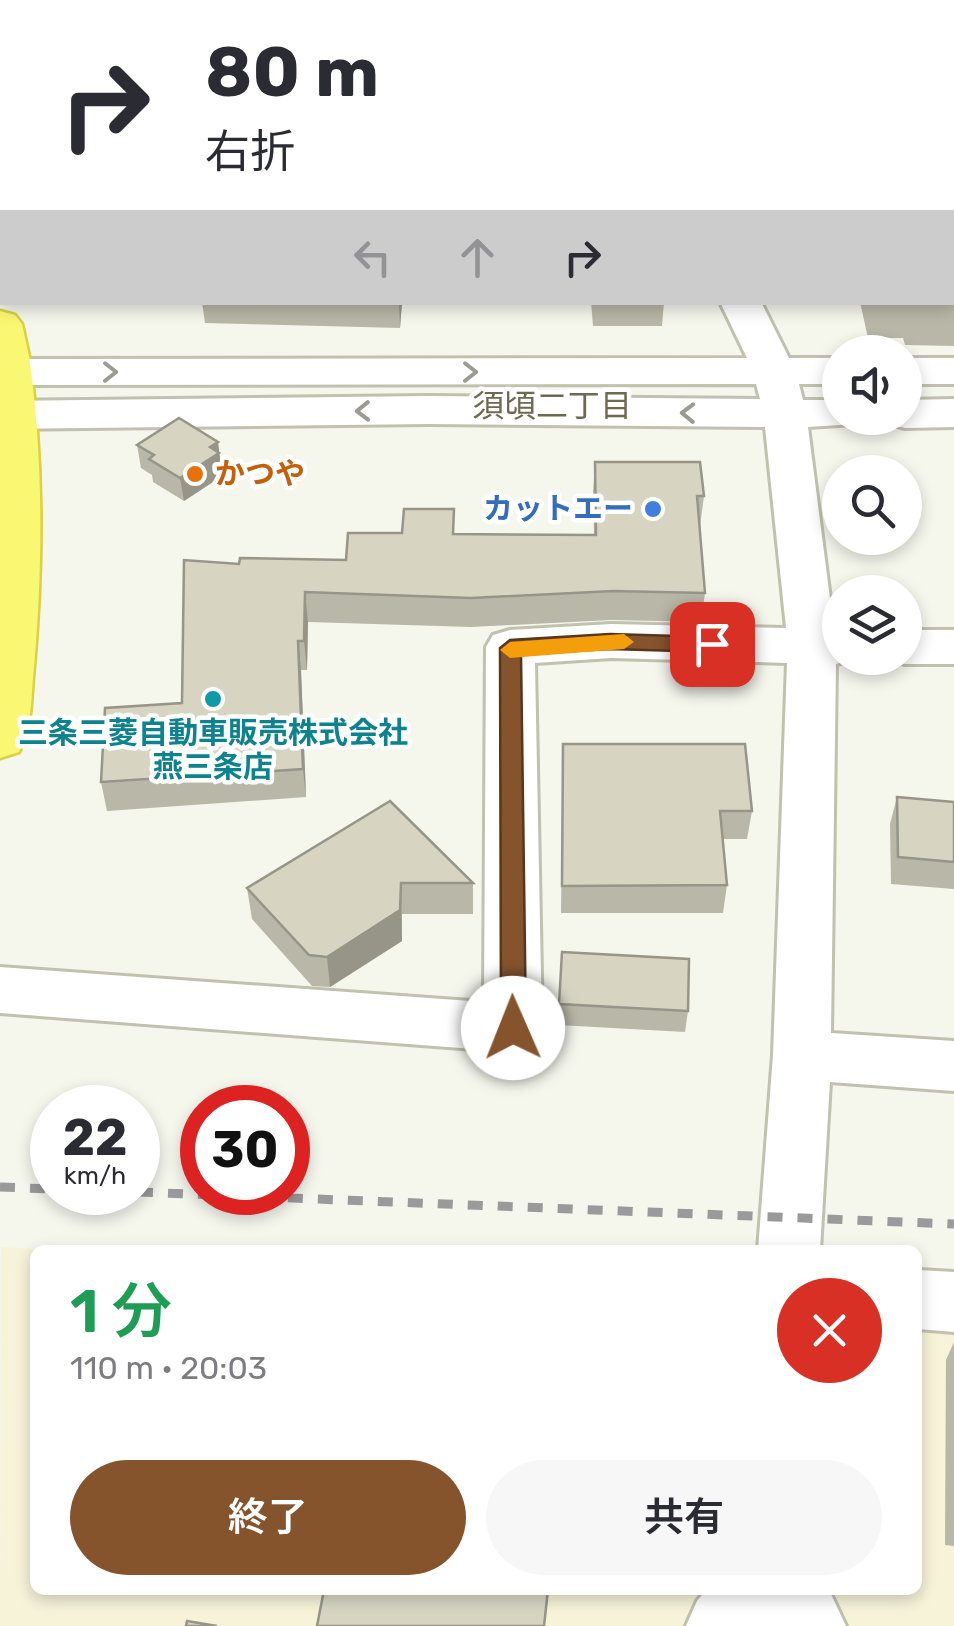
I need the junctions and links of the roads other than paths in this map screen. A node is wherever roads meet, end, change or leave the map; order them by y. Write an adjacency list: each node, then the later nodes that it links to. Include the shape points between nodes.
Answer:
1 (741, 305): 6 (street)
2 (0, 324): 7 (highway)
3 (922, 371): 4 (street)
4 (954, 372)
5 (822, 378): 6 (street)
6 (780, 393): 7 (street, via 429,410); 8 (street); 11 (street)
7 (6, 395): 16 (highway, via 15,594)
8 (822, 408)
9 (922, 414): 10 (street)
10 (954, 414)
11 (822, 625)
12 (822, 647): 17 (street, via 610,641 510,648 513,1028)
13 (922, 648): 14 (street)
14 (954, 648)
15 (824, 675): 18 (street)
16 (0, 738)
17 (0, 990)
18 (802, 1055): 19 (street); 20 (street)
19 (954, 1066)
20 (789, 1245)
21 (922, 1300): 22 (street)
22 (954, 1302)
23 (749, 1595): 26 (street)
24 (773, 1595): 27 (street)
25 (792, 1595): 28 (street)
26 (722, 1626)
27 (771, 1626)
28 (810, 1626)

